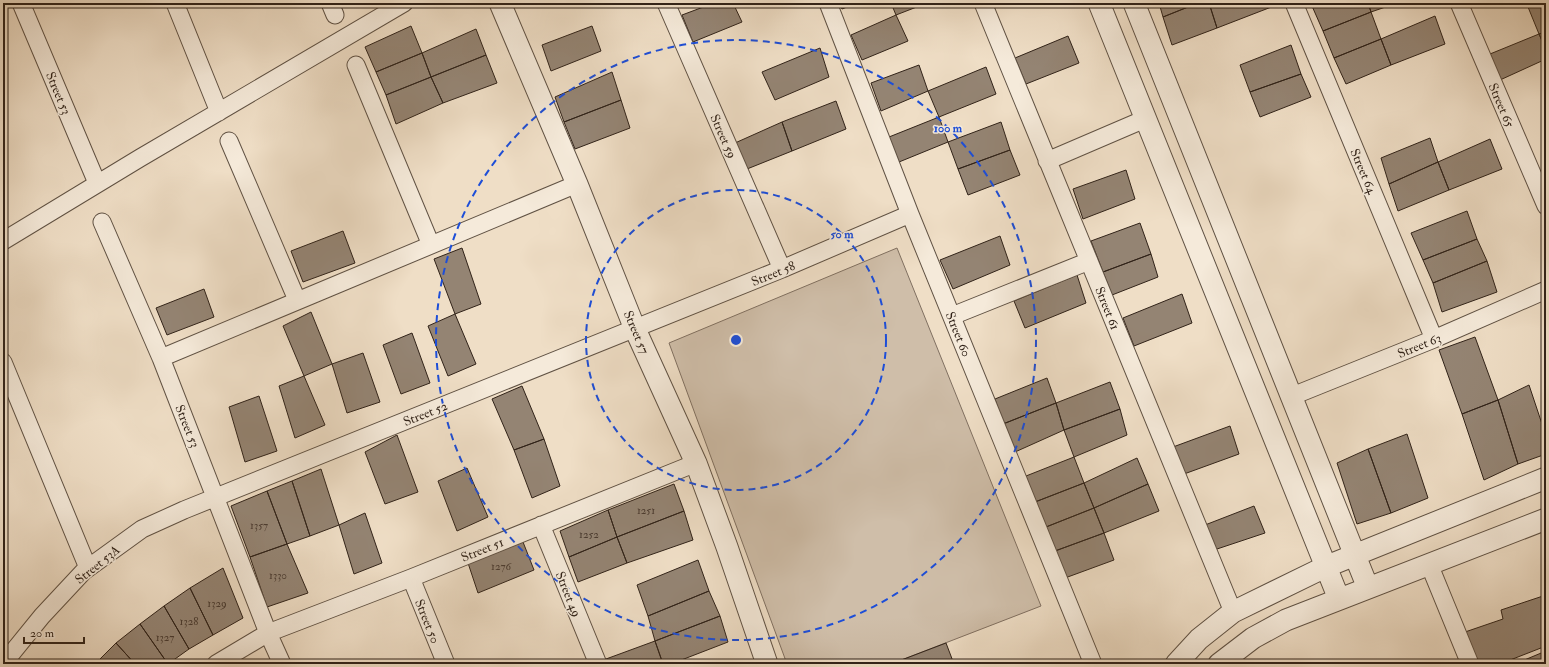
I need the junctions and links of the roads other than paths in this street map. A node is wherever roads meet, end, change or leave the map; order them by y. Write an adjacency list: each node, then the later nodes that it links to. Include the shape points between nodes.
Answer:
1 (22, 3): 17 (street, Street 53)
2 (175, 3): 13 (street)
3 (404, 3): 13 (street)
4 (500, 3): 18 (street, Street 57)
5 (666, 3): 25 (street, Street 59)
6 (828, 3): 20 (street, Street 60)
7 (983, 3): 16 (street, Street 61)
8 (1099, 3): 14 (street)
9 (1134, 3): 33 (street)
10 (1294, 3): 30 (street, Street 64)
11 (1458, 3): 19 (street, Street 65)
12 (356, 65): 23 (street)
13 (219, 112): 17 (street)
14 (1145, 119): 16 (street); 41 (street)
15 (229, 140): 27 (street)
16 (1047, 161): 24 (street, Street 61)
17 (97, 184): 22 (street)
18 (577, 184): 23 (street); 29 (street, Street 57)
19 (1546, 206)
20 (910, 214): 25 (street, Street 58); 28 (street, Street 60)
21 (102, 222): 31 (street, Street 53)
22 (3, 241)
23 (431, 245): 27 (street)
24 (1089, 261): 28 (street); 46 (street, Street 61)
25 (782, 270): 29 (street, Street 58)
26 (1546, 290): 30 (street, Street 63)
27 (297, 300): 31 (street)
28 (952, 316): 54 (street, Street 60)
29 (635, 329): 34 (street, Street 57); 36 (street, Street 52)
30 (1434, 339): 33 (street, Street 63)
31 (161, 358): 36 (street, Street 53)
32 (3, 362): 42 (street)
33 (1290, 398): 39 (street)
34 (696, 463): 38 (street, Street 51); 53 (street, Street 57)
35 (1546, 478): 39 (street)
36 (215, 497): 42 (street, Street 53A, via 142,529); 47 (street, Street 53)
37 (1546, 519): 40 (street)
38 (541, 525): 43 (street, Street 51); 52 (street, Street 49)
39 (1355, 556): 41 (street); 44 (street)
40 (1429, 564): 44 (street); 57 (street)
41 (1325, 567): 45 (street); 46 (street)
42 (88, 568): 48 (street, Street 53A, via 42,616)
43 (411, 578): 47 (street, Street 51); 51 (street, Street 50)
44 (1368, 588): 45 (street)
45 (1339, 599): 56 (street, via 1286,620 1253,638)
46 (1233, 612): 55 (street, via 1199,639)
47 (268, 633): 49 (street, Street 51); 50 (street, Street 53)
48 (3, 664)
49 (216, 664)
50 (282, 664)
51 (446, 664)
52 (598, 664)
53 (766, 664)
54 (1094, 664)
55 (1176, 664)
56 (1219, 664)
57 (1470, 664)

